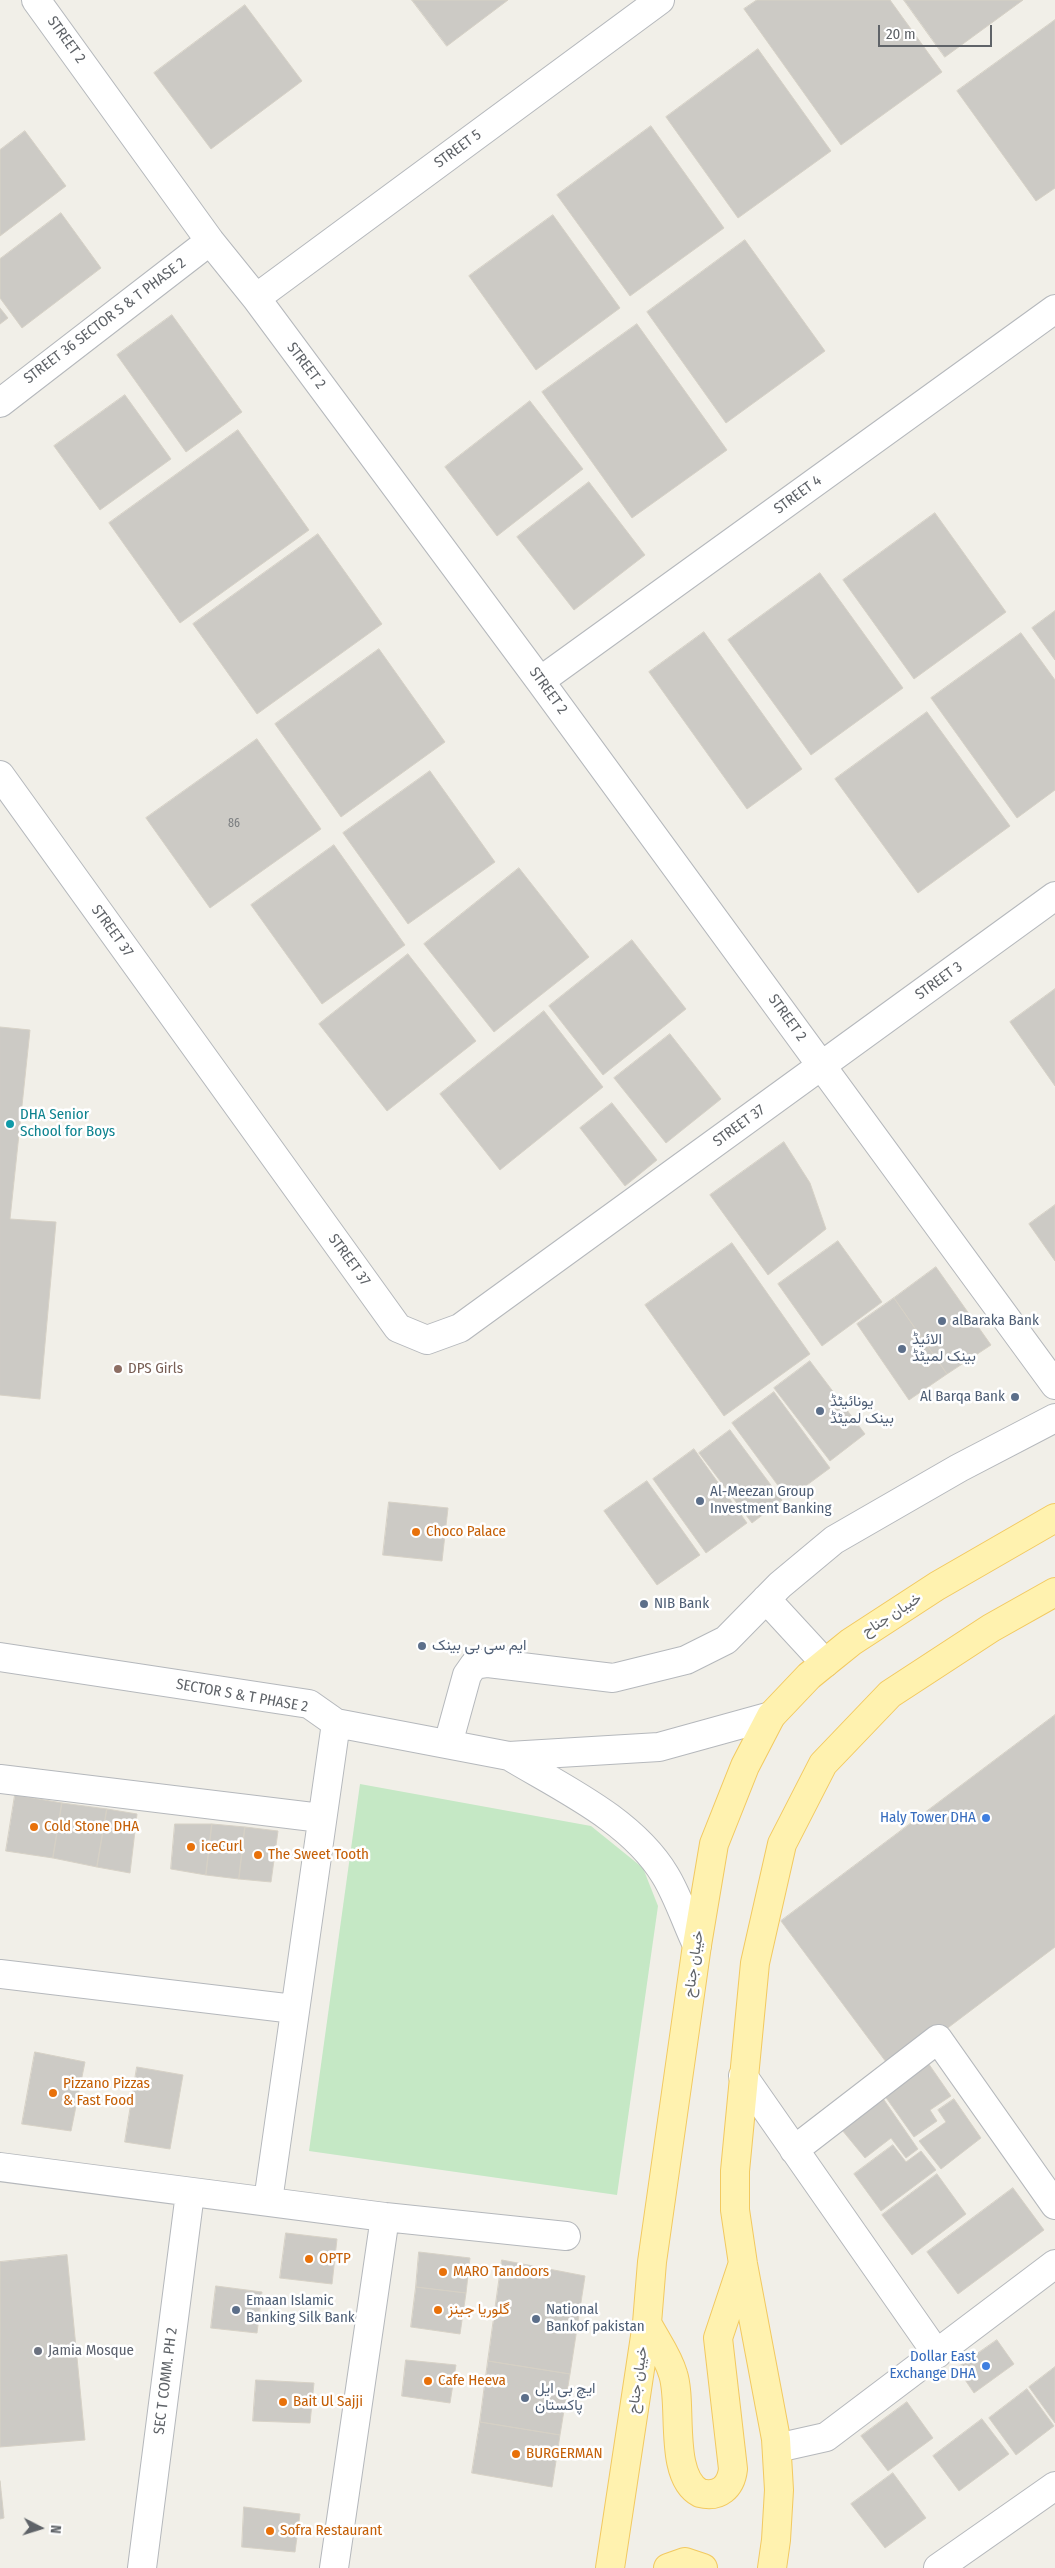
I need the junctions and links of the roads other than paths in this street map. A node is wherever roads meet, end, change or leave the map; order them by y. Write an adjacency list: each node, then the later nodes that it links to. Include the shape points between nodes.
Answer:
1 (36, 0): 3 (street, STREET 2)
2 (660, 0): 4 (street, STREET 5)
3 (210, 241): 4 (street, STREET 2); 6 (street, STREET 36 SECTOR S & T PHASE 2)
4 (256, 298): 7 (street, STREET 2)
5 (1055, 309): 7 (street, STREET 4)
6 (0, 403)
7 (540, 681): 10 (street, STREET 2)
8 (0, 775): 10 (street, STREET 37, via 398,1328 427,1340 460,1328)
9 (1055, 896): 10 (street, STREET 3)
10 (822, 1066): 11 (street, STREET 2)
11 (1055, 1386)
12 (1055, 1418): 15 (street, via 958,1468 834,1540)
13 (1055, 1518): 17 (main road, خیبان جناح, via 937,1586)
14 (1055, 1592): 27 (main road, via 991,1628 890,1694 823,1764 782,1844 755,1963)
15 (766, 1599): 17 (street); 20 (street, via 726,1640 686,1660 612,1678 488,1663 474,1665 467,1675)
16 (0, 1657): 19 (street, SECTOR S & T PHASE 2, via 309,1704)
17 (825, 1662): 18 (main road, خیبان جناح)
18 (771, 1716): 21 (street, SECTOR S & T PHASE 2, via 659,1747); 24 (main road, خیبان جناح, via 745,1766 714,1844)
19 (336, 1723): 20 (street, SECTOR S & T PHASE 2); 23 (street)
20 (448, 1744): 21 (street, SECTOR S & T PHASE 2)
21 (509, 1756): 24 (street, SECTOR S & T PHASE 2, via 624,1827 666,1875)
22 (0, 1778): 23 (street)
23 (321, 1818): 26 (street)
24 (697, 1945): 37 (main road, خیبان جناح)
25 (0, 1974): 26 (street)
26 (294, 2009): 31 (street)
27 (743, 2076): 28 (street); 35 (main road, via 735,2171)
28 (794, 2150): 32 (street, via 938,2039); 38 (street)
29 (0, 2167): 30 (street)
30 (190, 2193): 31 (street); 41 (street, SEC T COMM. PH 2)
31 (268, 2202): 33 (street)
32 (1055, 2205)
33 (385, 2217): 34 (street); 42 (street)
34 (566, 2236)
35 (743, 2264): 37 (main road, via 718,2338 733,2469 732,2480 716,2493 700,2493 686,2480 674,2374); 39 (main road)
36 (1055, 2264): 38 (street)
37 (646, 2323): 43 (main road, خیبان جناح)
38 (937, 2354): 39 (street, via 826,2437)
39 (777, 2448): 46 (main road, via 779,2490)
40 (1055, 2486): 47 (street)
41 (142, 2568)
42 (334, 2568)
43 (610, 2568)
44 (668, 2568): 45 (main road, via 685,2562)
45 (703, 2568)
46 (772, 2568)
47 (938, 2568)

